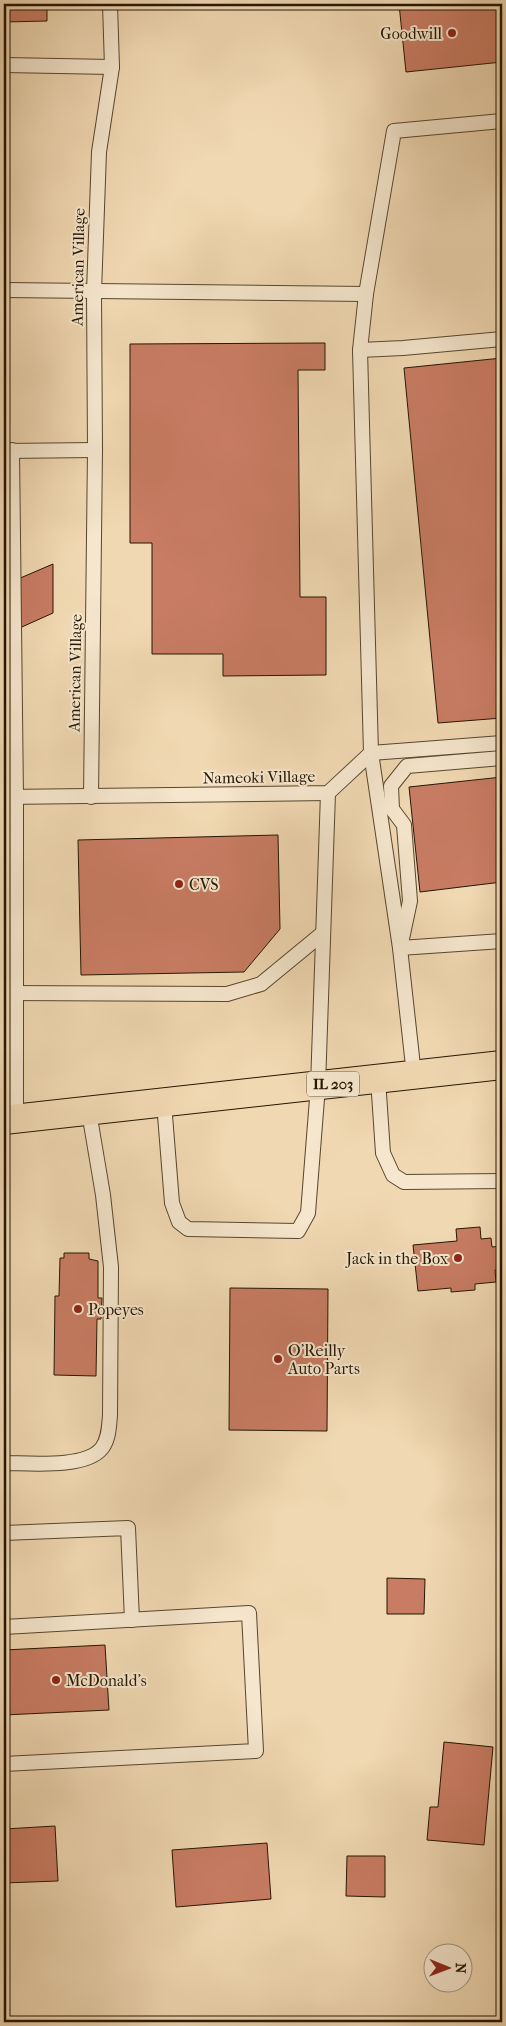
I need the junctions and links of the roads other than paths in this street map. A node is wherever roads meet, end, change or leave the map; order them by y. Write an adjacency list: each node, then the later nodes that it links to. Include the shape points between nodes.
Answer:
1 (110, 4): 3 (lane, American Village)
2 (4, 65): 3 (lane)
3 (112, 67): 6 (lane, American Village, via 99,152)
4 (502, 121): 7 (lane, via 394,131)
5 (4, 290): 6 (lane)
6 (94, 292): 7 (lane); 11 (lane, American Village)
7 (366, 294): 9 (lane)
8 (502, 338): 9 (lane)
9 (360, 350): 13 (lane)
10 (8, 450): 11 (lane); 17 (lane)
11 (95, 450): 16 (lane, American Village)
12 (502, 743): 13 (lane)
13 (371, 753): 15 (lane, Nameoki Village); 20 (lane)
14 (502, 758): 20 (lane, via 408,766 391,786 392,809 404,825 410,901)
15 (328, 794): 16 (lane, Nameoki Village); 18 (lane)
16 (91, 796): 17 (lane)
17 (10, 797): 21 (lane)
18 (323, 933): 21 (lane, via 260,984 227,994); 25 (lane)
19 (502, 941): 20 (lane)
20 (400, 948): 23 (lane)
21 (10, 993): 28 (lane)
22 (502, 1065): 23 (main road, IL 203)
23 (414, 1075): 24 (main road, IL 203)
24 (378, 1079): 25 (main road, IL 203); 29 (lane, via 383,1153 393,1175 404,1182)
25 (318, 1086): 26 (main road, IL 203); 26 (lane, via 308,1213 298,1231 188,1229 179,1222 172,1203)
26 (164, 1103): 27 (main road, IL 203)
27 (89, 1112): 28 (main road, IL 203); 30 (lane, via 111,1267 108,1437 101,1449 75,1461)
28 (10, 1120)
29 (502, 1181)
30 (4, 1463)
31 (4, 1533): 32 (lane, via 128,1528)
32 (132, 1620): 33 (lane); 34 (lane, via 248,1613 256,1751)
33 (4, 1627)
34 (4, 1764)

